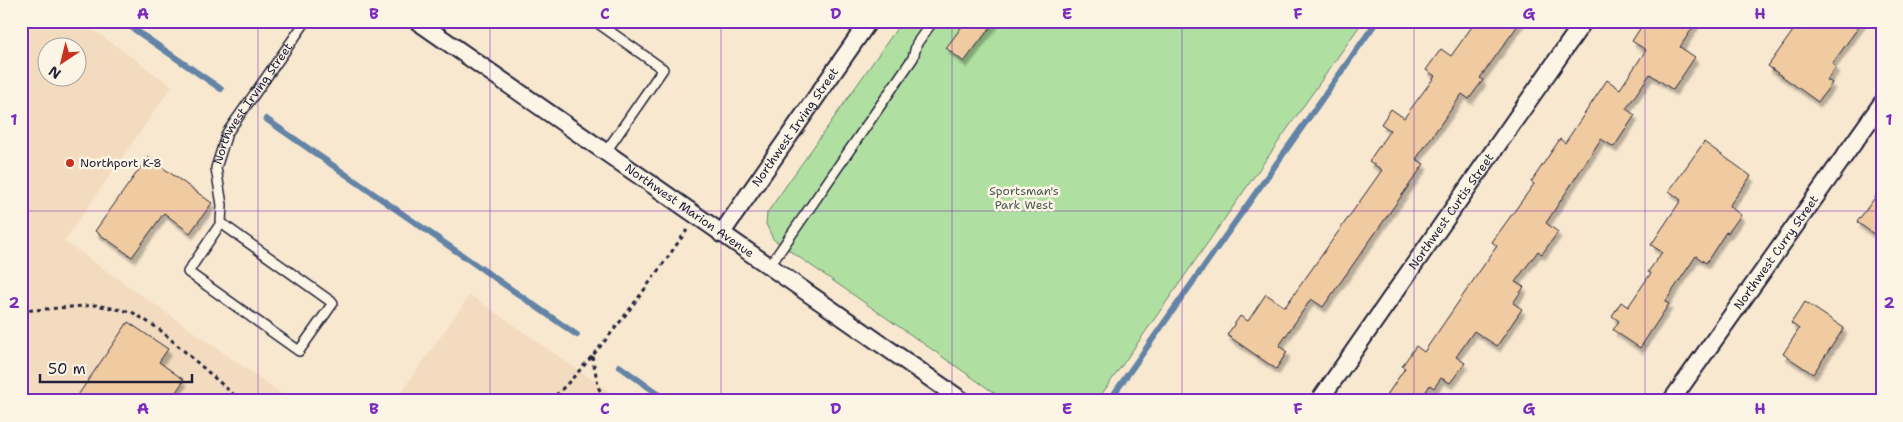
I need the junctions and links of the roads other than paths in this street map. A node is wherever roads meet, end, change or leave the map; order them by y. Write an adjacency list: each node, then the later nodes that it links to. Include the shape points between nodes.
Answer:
1 (306, 21): 9 (lane, Northwest Irving Street, via 227,133 216,168 222,205)
2 (417, 21): 8 (street, Northwest Marion Avenue)
3 (595, 21): 8 (lane, via 663,70)
4 (869, 21): 10 (street, Northwest Irving Street)
5 (933, 21): 11 (lane, via 917,44 913,58)
6 (1584, 21): 13 (street, Northwest Curtis Street)
7 (1882, 103): 14 (street, Northwest Curry Street)
8 (605, 153): 10 (street, Northwest Marion Avenue)
9 (221, 223): 9 (lane, via 188,272 299,351 333,303)
10 (721, 234): 11 (street, Northwest Marion Avenue)
11 (769, 267): 12 (street, Northwest Marion Avenue)
12 (963, 401)
13 (1319, 401)
14 (1671, 401)

